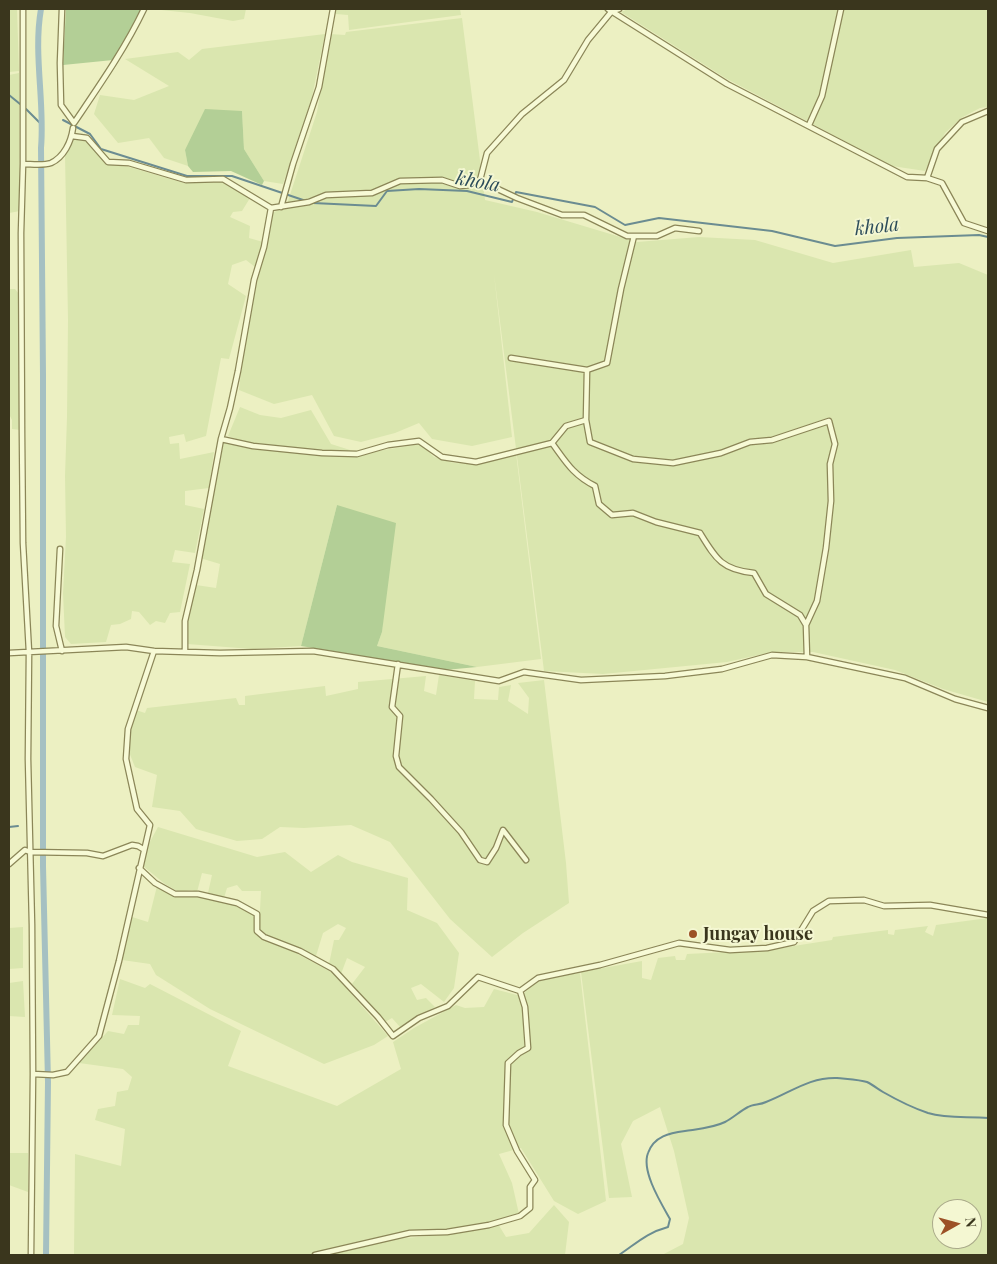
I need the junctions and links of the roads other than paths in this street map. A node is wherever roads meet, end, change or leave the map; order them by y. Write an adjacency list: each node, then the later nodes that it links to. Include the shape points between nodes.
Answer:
1 (23, 9): 12 (street)
2 (62, 9): 3 (street, via 61,106 74,123)
3 (144, 9)
4 (333, 9): 15 (street, via 319,86)
5 (619, 9): 7 (street)
6 (841, 9): 9 (street, via 822,96)
7 (610, 10): 9 (street, via 727,84); 14 (street, via 564,80 522,114 488,153)
8 (988, 111): 13 (street, via 962,122 937,149)
9 (809, 125): 13 (street, via 907,177)
10 (73, 128): 11 (street)
11 (72, 136): 12 (street, via 64,152 50,164); 16 (street, via 87,138 108,162 128,163 186,180 223,179)
12 (23, 164): 30 (street, via 23,525)
13 (927, 178): 18 (street, via 942,183 964,222)
14 (479, 184): 15 (street, via 460,186 442,180 400,181 372,193 326,195); 19 (street, via 487,184 562,215 584,214 627,236)
15 (281, 207): 16 (street)
16 (271, 208): 23 (street)
17 (699, 230): 19 (street, via 675,228 658,236)
18 (988, 231)
19 (634, 236): 21 (street, via 607,363)
20 (511, 358): 21 (street)
21 (587, 370): 22 (street)
22 (586, 420): 24 (street, via 566,426); 26 (street, via 590,442 633,459 673,464 721,453 750,442 772,440 830,421 834,444 826,548 817,601)
23 (221, 439): 24 (street, via 253,446 358,454 388,445 419,441 442,457 476,462); 29 (street, via 185,621)
24 (552, 443): 26 (street, via 581,480 595,486 599,504 612,515 633,514 700,533 715,557 731,569 754,573 766,594 800,615)
25 (60, 550): 28 (street, via 56,626)
26 (806, 625): 32 (street)
27 (154, 650): 28 (street, via 126,647); 29 (street); 35 (street, via 128,729 126,760 137,809 150,825)
28 (62, 651): 30 (street)
29 (185, 651): 33 (street, via 313,651)
30 (29, 652): 31 (street); 36 (street)
31 (9, 653)
32 (807, 657): 33 (street, via 772,656 722,669 665,676 580,680 524,672 499,681); 34 (street, via 905,678)
33 (398, 664): 37 (street, via 392,707 400,716 396,756 399,768 432,799 480,860 486,862 496,848 502,830)
34 (988, 708)
35 (143, 849): 36 (street, via 132,846 103,856); 39 (street)
36 (30, 852): 38 (street, via 25,850); 42 (street)
37 (526, 860)
38 (9, 864)
39 (139, 868): 41 (street, via 175,894 198,894 237,904 258,914 257,931 333,969 393,1036 419,1018 448,1006 478,977); 42 (street, via 99,1036 67,1072)
40 (988, 915): 41 (street, via 930,905 884,906 864,900 829,901 813,911 794,942 730,950 679,943 538,978)
41 (520, 991): 44 (street, via 525,1007 528,1048 508,1063 506,1125 517,1151 536,1180 530,1187 530,1208 520,1216 489,1225 447,1232 410,1233)
42 (35, 1074): 43 (street)
43 (31, 1255)
44 (314, 1255)

